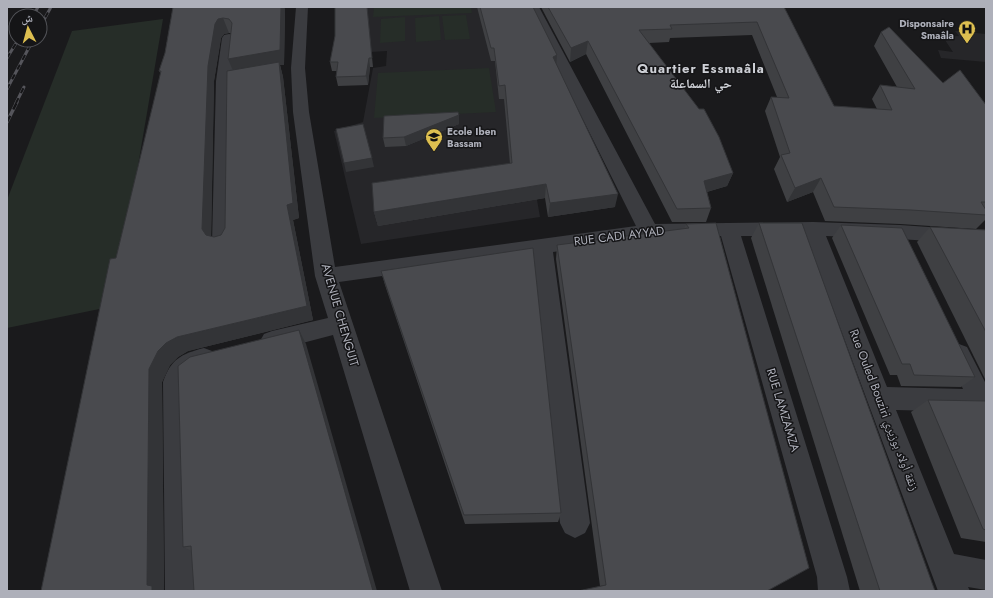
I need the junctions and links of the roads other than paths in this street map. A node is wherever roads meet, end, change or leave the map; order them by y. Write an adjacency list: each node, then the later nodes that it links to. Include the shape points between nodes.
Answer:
1 (302, 7): 12 (street, AVENUE CHENGUIT, via 291,70 301,112)
2 (533, 7): 6 (street)
3 (229, 38): 9 (street, via 231,80)
4 (729, 229): 5 (street, RUE CADI AYYAD); 6 (street, RUE CADI AYYAD); 21 (street, RUE LAMZAMZA)
5 (814, 230): 7 (street, RUE CADI AYYAD); 15 (street, Rue Ouled Bouziri زنقة أولاد بوزيري)
6 (649, 231): 10 (street, RUE CADI AYYAD)
7 (900, 232): 8 (street, RUE CADI AYYAD); 11 (street)
8 (986, 238)
9 (222, 243)
10 (542, 246): 12 (street, RUE CADI AYYAD); 16 (street)
11 (910, 253)
12 (326, 276): 13 (street, AVENUE CHENGUIT)
13 (341, 324): 19 (street, via 195,360 177,372 174,382); 20 (street, AVENUE CHENGUIT)
14 (950, 336): 15 (street, via 977,392 977,402)
15 (879, 398): 18 (street, Rue Ouled Bouziri زنقة أولاد بوزيري)
16 (575, 523)
17 (986, 575): 18 (street)
18 (950, 579)
19 (181, 591)
20 (426, 591)
21 (834, 591)

